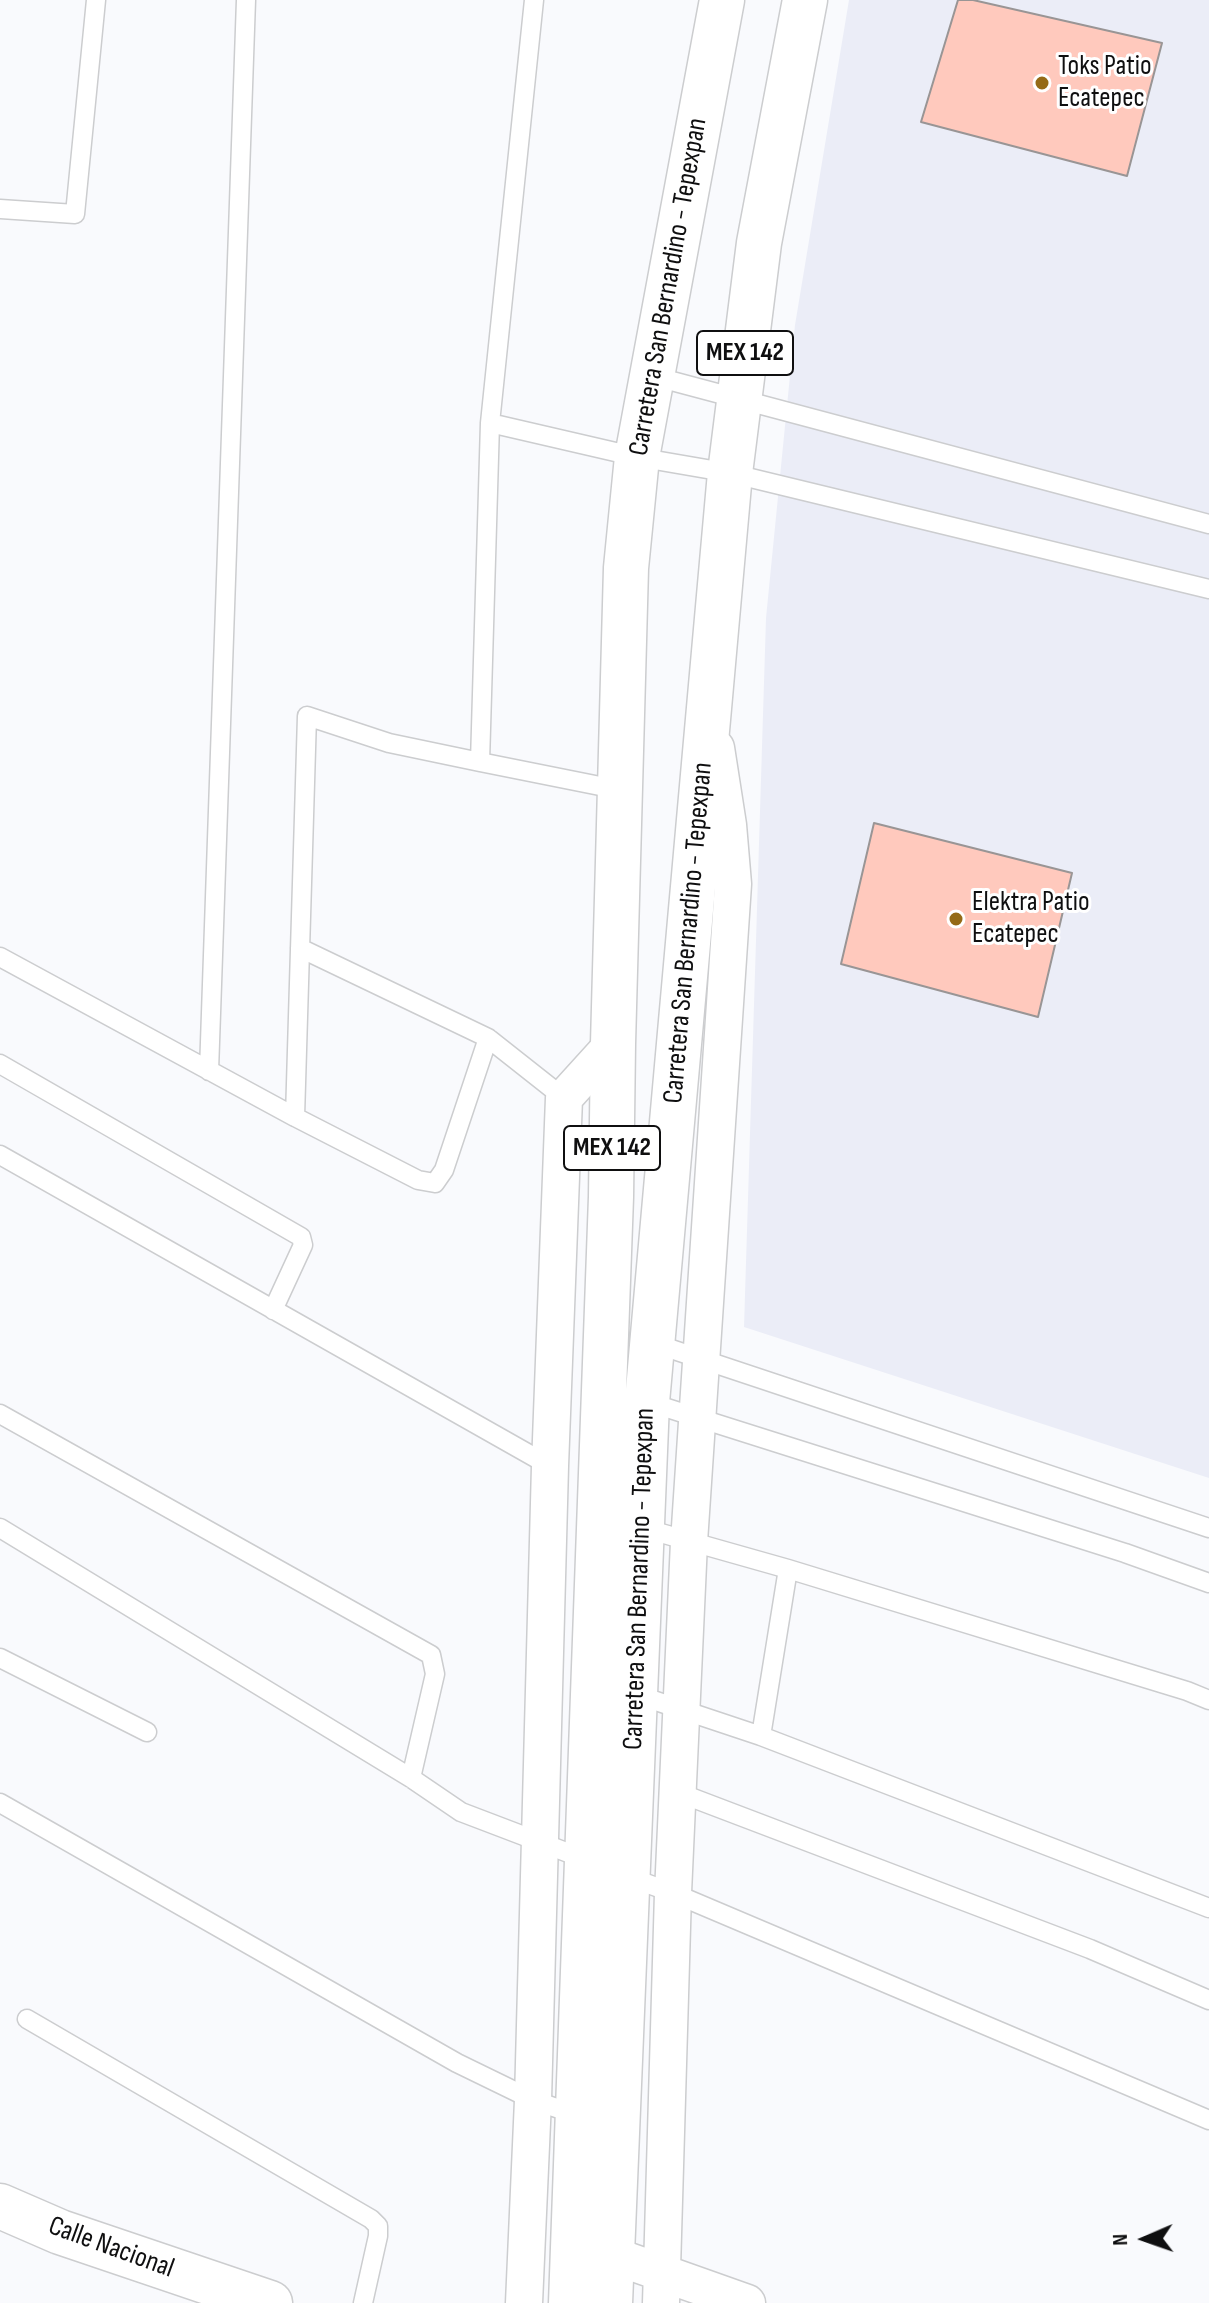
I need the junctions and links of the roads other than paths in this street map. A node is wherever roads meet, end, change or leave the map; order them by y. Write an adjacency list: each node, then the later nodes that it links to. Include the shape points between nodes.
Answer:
1 (96, 0): 6 (lane, via 75,214)
2 (246, 0): 22 (lane)
3 (534, 0): 9 (lane)
4 (805, 0): 8 (main road, Carretera San Bernardino - Tepexpan / MEX 142, via 759,243)
5 (718, 1): 7 (main road, Carretera San Bernardino - Tepexpan / MEX 142)
6 (0, 209)
7 (653, 376): 8 (lane); 10 (main road, Carretera San Bernardino - Tepexpan / MEX 142)
8 (739, 399): 11 (main road, Carretera San Bernardino - Tepexpan / MEX 142); 12 (lane)
9 (490, 423): 10 (lane); 15 (lane)
10 (637, 457): 11 (lane); 16 (main road, Carretera San Bernardino - Tepexpan / MEX 142, via 626,568)
11 (730, 473): 13 (lane); 14 (main road, Carretera San Bernardino - Tepexpan / MEX 142)
12 (1209, 524)
13 (1209, 589)
14 (709, 709): 27 (main road, Carretera San Bernardino - Tepexpan / MEX 142); 28 (street, via 733,884)
15 (480, 762): 16 (lane); 17 (lane, via 389,743 307,716)
16 (620, 790): 20 (main road, Carretera San Bernardino - Tepexpan / MEX 142)
17 (300, 948): 19 (lane); 24 (lane)
18 (0, 957): 22 (lane)
19 (488, 1038): 23 (lane); 24 (lane, via 435,1183 418,1180)
20 (613, 1044): 23 (street); 49 (main road, Carretera San Bernardino - Tepexpan / MEX 142)
21 (0, 1064): 26 (lane, via 301,1237 303,1245)
22 (209, 1071): 24 (lane)
23 (564, 1098): 32 (street)
24 (295, 1117)
25 (0, 1155): 26 (lane)
26 (273, 1310): 32 (lane)
27 (653, 1343): 28 (lane); 29 (main road, Carretera San Bernardino - Tepexpan / MEX 142)
28 (702, 1360): 31 (street); 35 (lane)
29 (647, 1402): 31 (lane); 34 (main road, Carretera San Bernardino - Tepexpan / MEX 142)
30 (0, 1414): 45 (lane, via 431,1655 435,1674)
31 (698, 1418): 36 (street); 38 (lane)
32 (550, 1466): 48 (street)
33 (0, 1528): 45 (lane)
34 (643, 1528): 36 (lane); 40 (main road, Carretera San Bernardino - Tepexpan / MEX 142)
35 (1209, 1528)
36 (689, 1542): 37 (lane); 42 (street)
37 (788, 1569): 41 (lane); 44 (lane)
38 (1209, 1583)
39 (0, 1658): 43 (lane)
40 (635, 1694): 42 (lane); 49 (main road, Carretera San Bernardino - Tepexpan / MEX 142)
41 (1209, 1700)
42 (681, 1709): 44 (lane); 46 (street)
43 (147, 1732)
44 (761, 1736): 51 (lane)
45 (411, 1778): 48 (lane, via 461,1812)
46 (677, 1792): 50 (street); 52 (lane, via 1090,1949)
47 (0, 1803): 54 (lane, via 457,2063)
48 (539, 1841): 49 (lane); 54 (street)
49 (606, 1868): 50 (lane); 55 (main road, Carretera San Bernardino - Tepexpan / MEX 142); 58 (main road, Carretera San Bernardino - Tepexpan / MEX 142)
50 (673, 1893): 56 (lane); 59 (street)
51 (1209, 1908)
52 (1209, 2000)
53 (27, 2019): 61 (lane, via 371,2219 378,2236)
54 (533, 2100): 55 (lane); 62 (street)
55 (578, 2115): 58 (main road, Carretera San Bernardino - Tepexpan / MEX 142)
56 (1209, 2120)
57 (0, 2206): 60 (main road, Calle Nacional, via 60,2232)
58 (592, 2248): 59 (street); 63 (main road, Carretera San Bernardino - Tepexpan / MEX 142); 64 (main road, Carretera San Bernardino - Tepexpan / MEX 142)
59 (662, 2288): 65 (street)
60 (270, 2303)
61 (363, 2303)
62 (524, 2303)
63 (571, 2303)
64 (610, 2303)
65 (747, 2303)

